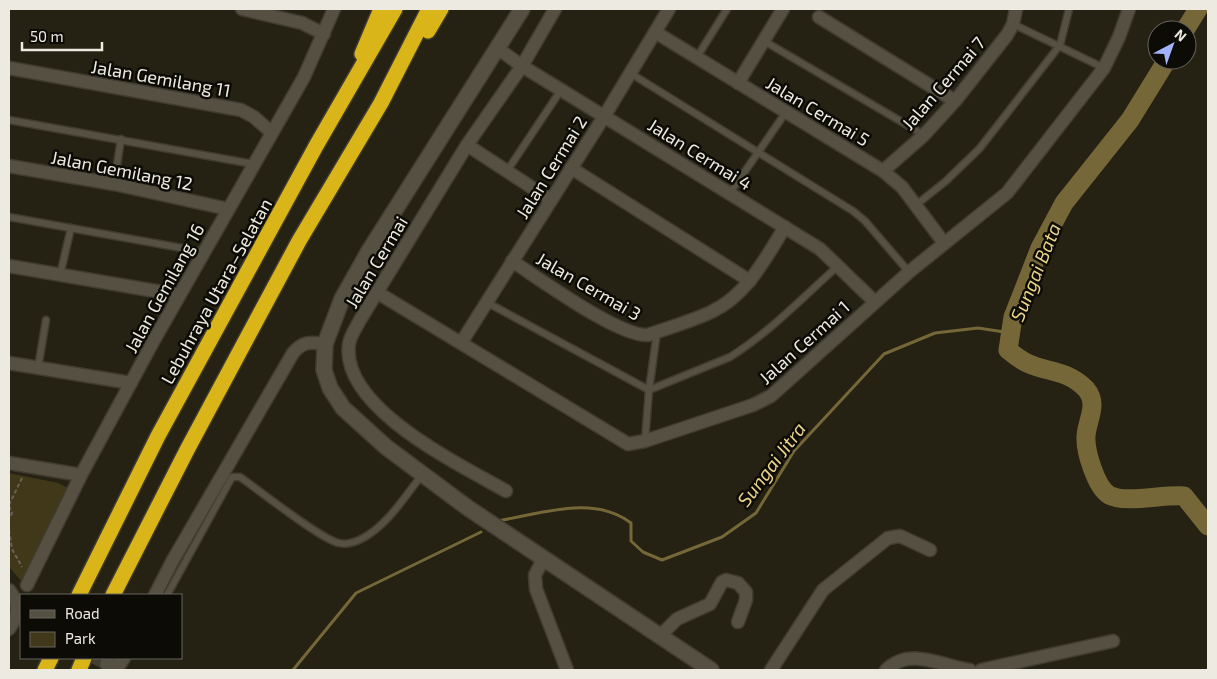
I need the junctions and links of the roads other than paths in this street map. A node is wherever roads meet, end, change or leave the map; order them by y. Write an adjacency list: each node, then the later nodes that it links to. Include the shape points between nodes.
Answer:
1 (242, 9): 18 (street, via 302,23)
2 (334, 9): 18 (street, Jalan Gemilang 16)
3 (381, 9): 27 (highway)
4 (395, 9): 27 (highway, Lebuhraya Utara–Selatan)
5 (429, 9): 31 (highway)
6 (441, 9): 31 (highway, via 415,55)
7 (522, 9): 21 (street)
8 (555, 9): 23 (street, Jalan Cermai)
9 (669, 9): 17 (street, Jalan Cermai 2)
10 (727, 9): 22 (lane)
11 (783, 9): 19 (street)
12 (1016, 9): 16 (street, Jalan Cermai 7)
13 (1069, 9): 20 (lane)
14 (1128, 9): 25 (street, Jalan Cermai 1)
15 (818, 17): 30 (street)
16 (1013, 24): 20 (lane); 30 (street, Jalan Cermai 7)
17 (655, 32): 22 (street, Jalan Cermai 5); 26 (street, Jalan Cermai 2)
18 (324, 34): 35 (street, Jalan Gemilang 16, via 304,77)
19 (764, 40): 28 (street); 36 (lane)
20 (1060, 45): 25 (lane); 48 (lane, via 980,148)
21 (497, 48): 23 (street, Jalan Cermai 4); 68 (street, via 369,251 342,300)
22 (697, 57): 28 (street, Jalan Cermai 5)
23 (522, 66): 29 (street, Jalan Cermai 4); 38 (street, Jalan Cermai)
24 (9, 68): 35 (street, Jalan Gemilang 11, via 241,110)
25 (1104, 68): 53 (street, Jalan Cermai 1, via 1015,184)
26 (630, 73): 33 (street, Jalan Cermai 2); 39 (lane)
27 (354, 80): 82 (highway, Lebuhraya Utara–Selatan, via 158,436)
28 (738, 83): 32 (street, Jalan Cermai 5)
29 (561, 90): 33 (street, Jalan Cermai 4); 43 (lane)
30 (955, 101): 36 (street, Jalan Cermai 7)
31 (381, 103): 83 (highway, via 299,241)
32 (786, 112): 39 (lane); 44 (street, Jalan Cermai 5)
33 (605, 115): 42 (street, Jalan Cermai 2); 46 (street, Jalan Cermai 4)
34 (9, 120): 37 (lane)
35 (271, 132): 40 (street, Jalan Gemilang 16)
36 (924, 135): 44 (street, Jalan Cermai 7)
37 (121, 139): 40 (lane); 45 (lane)
38 (467, 145): 43 (street); 61 (street, Jalan Cermai)
39 (759, 152): 46 (lane); 58 (lane, via 859,216)
40 (253, 164): 49 (street, Jalan Gemilang 16)
41 (9, 166): 45 (street, Jalan Gemilang 12)
42 (571, 168): 47 (street, Jalan Cermai 2); 60 (street)
43 (507, 171): 47 (street)
44 (882, 171): 48 (street, Jalan Cermai 5, via 902,188)
45 (114, 184): 49 (street, Jalan Gemilang 12)
46 (730, 193): 51 (street, Jalan Cermai 4)
47 (551, 200): 55 (street, Jalan Cermai 2)
48 (916, 206): 53 (street, Jalan Cermai 5)
49 (228, 208): 54 (street, Jalan Gemilang 16)
50 (9, 217): 52 (lane)
51 (785, 227): 57 (street, Jalan Cermai 4, via 820,249); 60 (street, Jalan Cermai 3)
52 (71, 228): 54 (lane); 59 (lane)
53 (944, 242): 58 (street, Jalan Cermai 1)
54 (205, 252): 62 (street, Jalan Gemilang 16)
55 (512, 261): 63 (street, Jalan Cermai 2); 66 (street, Jalan Cermai 3, via 631,333 640,336)
56 (9, 266): 59 (street)
57 (838, 266): 64 (street, Jalan Cermai 4); 72 (lane, via 759,338 730,358)
58 (909, 272): 64 (street, Jalan Cermai 1)
59 (60, 275): 62 (street)
60 (750, 281): 66 (street, Jalan Cermai 3, via 714,311)
61 (378, 293): 67 (street, Jalan Cermai 1); 77 (street, Jalan Cermai, via 349,343 350,359 360,387 399,426)
62 (179, 295): 71 (street, Jalan Gemilang 16)
63 (486, 302): 67 (street, Jalan Cermai 2); 72 (lane)
64 (875, 302): 73 (street, Jalan Cermai 1, via 765,400)
65 (46, 320): 70 (lane)
66 (657, 332): 72 (lane)
67 (461, 343): 73 (street, Jalan Cermai 1, via 618,440 628,444)
68 (325, 344): 75 (street, via 324,370 330,388 343,408 386,447); 84 (street, via 309,342 300,345 293,353)
69 (9, 363): 70 (street)
70 (38, 368): 71 (street)
71 (131, 384): 76 (street, Jalan Gemilang 16)
72 (648, 390): 73 (lane)
73 (645, 441)
74 (9, 463): 76 (street)
75 (423, 474): 79 (street); 85 (lane, via 381,524 365,538 350,543 339,543 323,535 240,477 232,478)
76 (81, 475): 80 (street, Jalan Gemilang 16)
77 (506, 491)
78 (930, 550): 93 (street, via 900,536 888,538 823,590)
79 (544, 558): 89 (street); 91 (street, via 536,575 536,589)
80 (28, 582)
81 (9, 590): 86 (street, via 16,601)
82 (79, 594)
83 (114, 594)
84 (156, 594)
85 (168, 594)
86 (19, 619): 88 (street)
87 (738, 622): 89 (street, via 746,592 738,583 726,580 710,604 677,619)
88 (9, 628)
89 (660, 636): 92 (street)
90 (1113, 641): 96 (street)
91 (567, 670)
92 (711, 670)
93 (771, 670)
94 (886, 670): 95 (street, via 898,660 915,657)
95 (970, 670)
96 (981, 670)

